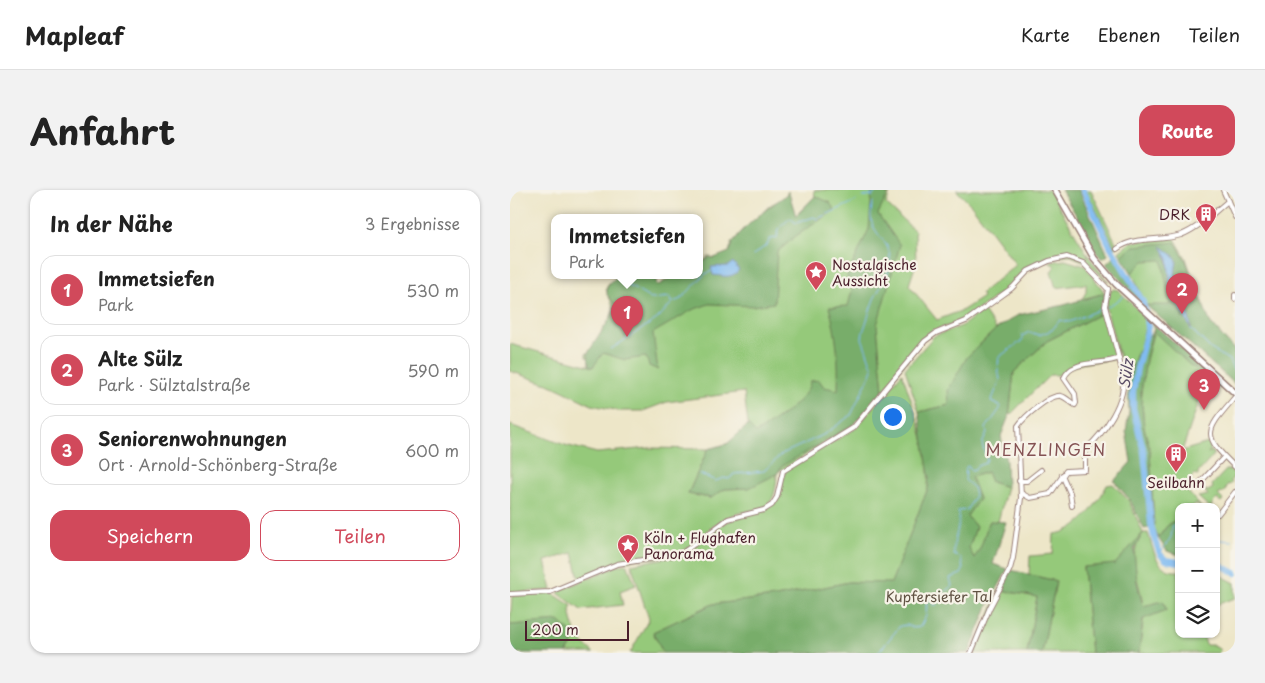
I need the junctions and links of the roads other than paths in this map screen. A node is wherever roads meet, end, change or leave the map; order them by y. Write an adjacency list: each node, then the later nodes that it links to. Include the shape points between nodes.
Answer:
1 (1055, 190): 6 (main road, via 1094,258)
2 (1224, 190): 3 (street)
3 (1228, 201): 4 (street); 5 (street, via 1184,235 1134,241)
4 (1235, 217)
5 (1117, 249)
6 (1115, 282): 7 (street); 8 (street); 12 (main road)
7 (1104, 285): 8 (street); 23 (street, via 1089,267 1072,258 1056,259 1033,268 1012,288 966,321 936,333 926,341 853,428 783,471 777,497 768,507 728,519 676,556 617,564 550,592)
8 (1108, 289): 11 (street, via 1105,306)
9 (1235, 295): 10 (street)
10 (1235, 299)
11 (1120, 358): 16 (street, via 1124,379 1122,393 1102,434 1085,450 1085,470 1068,470); 17 (street, via 1084,364 1067,372 1064,378 1075,394 1076,403 1074,405 1062,396 1055,396 1020,422 1016,430)
12 (1235, 395): 13 (street, via 1210,430 1212,444)
13 (1224, 457): 14 (street); 18 (street)
14 (1235, 468)
15 (1041, 470): 17 (street, via 1027,481)
16 (1062, 475): 20 (street, via 1050,494 1030,498); 21 (street)
17 (1020, 481): 20 (street)
18 (1197, 486)
19 (1235, 492): 22 (street)
20 (1021, 493): 24 (street, via 1013,558)
21 (1072, 506)
22 (1220, 511)
23 (510, 594)
24 (971, 653)

